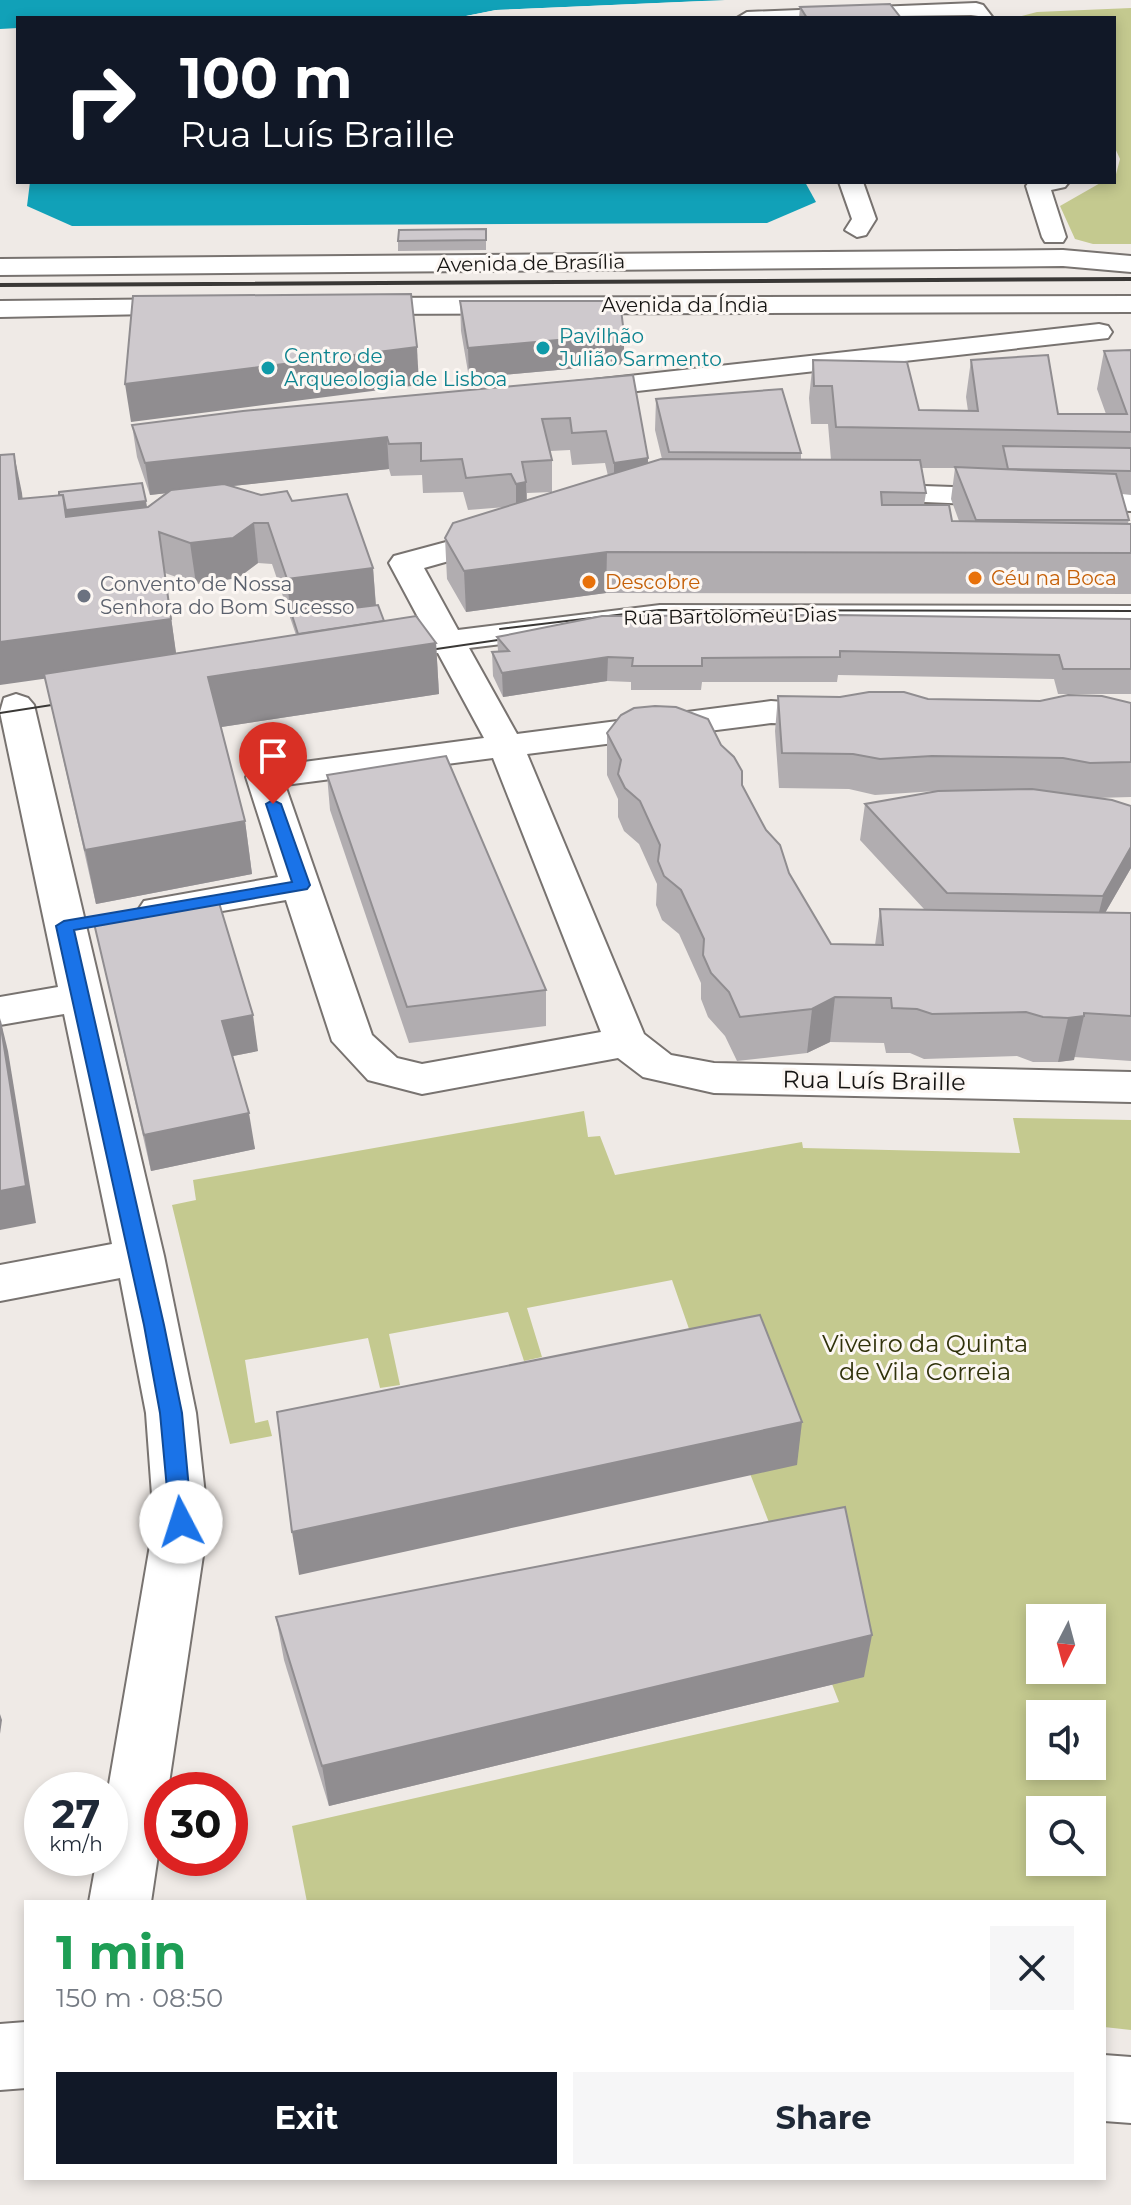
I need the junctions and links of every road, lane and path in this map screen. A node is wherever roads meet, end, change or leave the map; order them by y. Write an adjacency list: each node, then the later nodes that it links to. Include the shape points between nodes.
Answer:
1 (798, 16): 2 (street, via 976,9)
2 (981, 16)
3 (852, 184): 7 (street, via 864,219 845,239)
4 (1048, 184): 5 (street, via 1038,186)
5 (1058, 247): 6 (street, Avenida de Brasília); 7 (street, Avenida de Brasília); 8 (street, Avenida de Brasília)
6 (1131, 250)
7 (839, 259): 9 (street, Avenida de Brasília)
8 (1131, 264)
9 (0, 267)
10 (1131, 304): 11 (street, Avenida da Índia)
11 (327, 306)
12 (218, 307): 13 (street)
13 (0, 309)
14 (1099, 332): 15 (street)
15 (552, 393)
16 (833, 493): 17 (street)
17 (1131, 502)
18 (537, 527): 20 (street, Rua Luís Braille, via 405,563)
19 (1131, 616): 20 (street, Rua Bartolomeu Dias, via 660,615)
20 (446, 642): 21 (street, Rua Bartolomeu Dias); 24 (street, Rua Luís Braille)
21 (386, 650)
22 (19, 705): 26 (street)
23 (865, 715): 24 (street, via 771,712)
24 (506, 746): 25 (street, via 264,777); 29 (street, Rua Luís Braille)
25 (302, 885): 26 (street); 29 (street, via 353,1041 383,1070 422,1079)
26 (94, 921): 27 (street)
27 (82, 997): 28 (street); 31 (street)
28 (0, 1011)
29 (626, 1042): 30 (street, Rua Luís Braille, via 658,1067 714,1078)
30 (1131, 1087)
31 (140, 1256): 32 (street); 33 (street, via 171,1413 181,1522)
32 (0, 1283)
33 (120, 1900)
34 (24, 2055): 35 (street)
35 (0, 2057)
36 (1106, 2088): 37 (street)
37 (1131, 2090)

